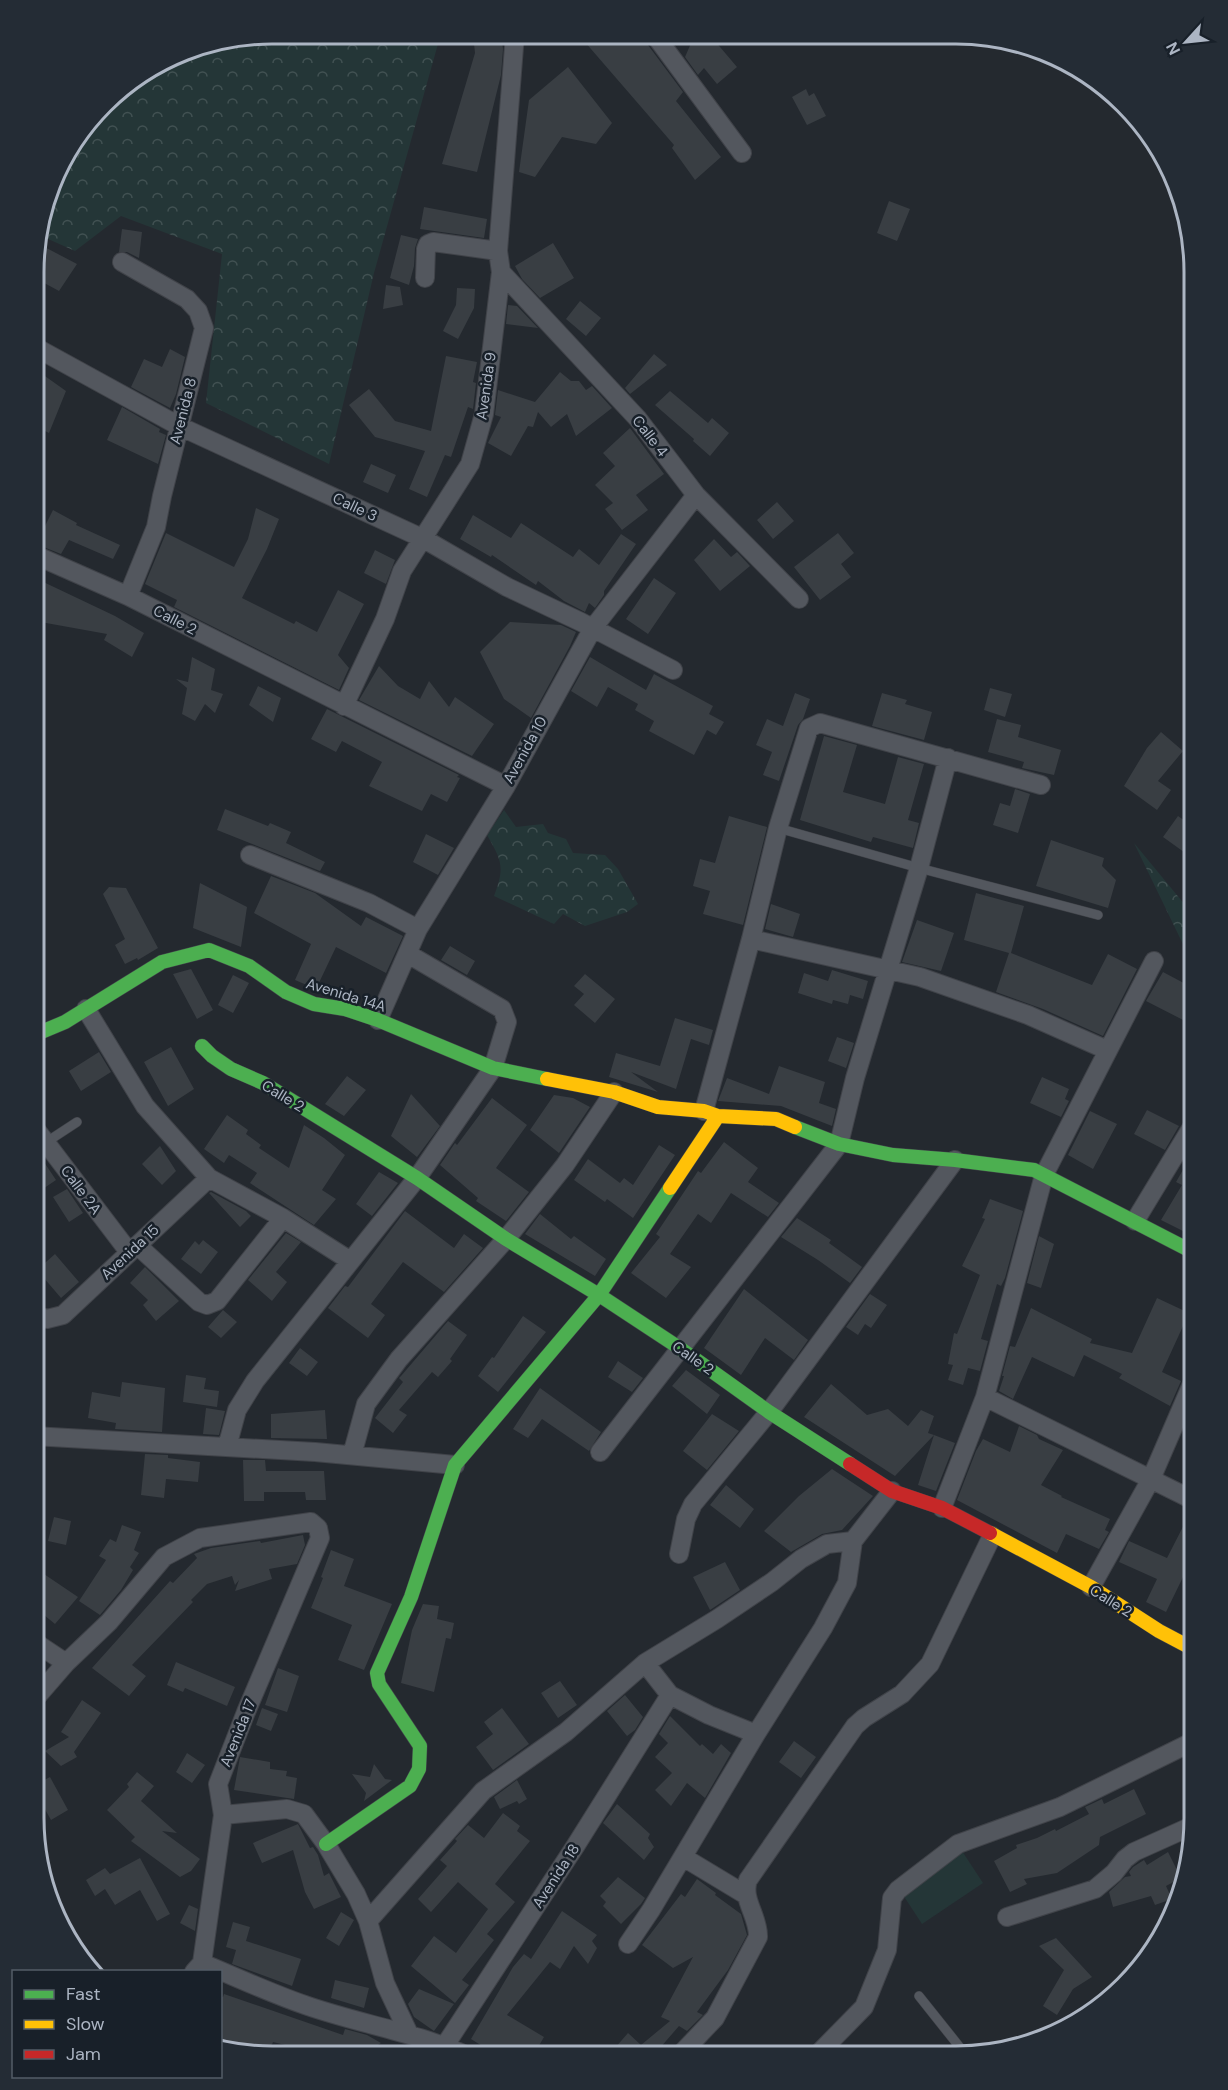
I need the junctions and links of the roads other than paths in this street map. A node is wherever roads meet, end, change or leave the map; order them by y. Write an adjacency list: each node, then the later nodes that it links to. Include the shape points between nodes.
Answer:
1 (514, 44): 4 (street, Avenida 9)
2 (661, 44): 3 (street)
3 (742, 153)
4 (498, 251): 6 (street, Avenida 9); 7 (street, via 433,242 426,249)
5 (122, 262): 9 (street, Avenida 8, via 187,299 198,311 204,328)
6 (501, 272): 10 (street, Calle 4, via 638,419); 11 (street, Avenida 9, via 484,414 470,464)
7 (425, 278)
8 (44, 352): 9 (street, Calle 3)
9 (180, 426): 11 (street, Calle 3); 13 (street, Avenida 8, via 156,527)
10 (696, 495): 14 (street, Calle 4); 15 (street, Avenida 10)
11 (424, 538): 15 (street, Calle 3, via 507,587); 17 (street, Avenida 9, via 402,571 385,619)
12 (44, 559): 13 (street, Calle 2)
13 (128, 596): 17 (street, Calle 2)
14 (799, 599)
15 (593, 628): 16 (street, Calle 3); 20 (street, Avenida 10)
16 (673, 669)
17 (345, 706): 20 (street, Calle 2)
18 (948, 758): 19 (street); 21 (street, via 820,723 814,725 809,728); 23 (street)
19 (1041, 785)
20 (506, 786): 25 (street, Avenida 10)
21 (778, 828): 23 (lane); 26 (street)
22 (250, 855): 25 (street, via 369,903)
23 (919, 868): 24 (lane); 29 (street)
24 (1098, 915)
25 (418, 929): 27 (street, Avenida 10)
26 (751, 939): 29 (street); 37 (street)
27 (408, 954): 31 (street, Avenida 10); 35 (street, via 502,1009 507,1022)
28 (1154, 961): 34 (street)
29 (889, 971): 34 (street, via 920,977 1017,1011); 41 (street)
30 (86, 1009): 31 (street, Avenida 14A, via 162,962 209,951 249,966 286,992 314,1004); 32 (street, Avenida 14A); 44 (street, via 145,1106)
31 (378, 1020): 35 (street, Avenida 14A)
32 (44, 1031)
33 (202, 1046): 45 (street, Calle 2, via 231,1068 264,1083)
34 (1107, 1050): 43 (street)
35 (493, 1068): 36 (street, Avenida 14A); 45 (street)
36 (614, 1092): 37 (street, Avenida 14A, via 658,1107); 48 (street, via 565,1165)
37 (711, 1113): 41 (street, Avenida 14A, via 776,1119); 52 (street)
38 (76, 1122): 40 (lane)
39 (1184, 1140): 47 (street)
40 (45, 1143): 50 (street, Calle 2A)
41 (839, 1144): 42 (street, Avenida 14A, via 893,1155); 54 (street)
42 (956, 1160): 43 (street, Avenida 14A, via 1034,1170); 57 (street)
43 (1044, 1175): 47 (street, Avenida 14A); 55 (street)
44 (209, 1178): 46 (street); 50 (street, Avenida 15)
45 (417, 1178): 48 (street, Calle 2); 51 (street)
46 (283, 1218): 50 (street, Calle 2A, via 217,1301 207,1305); 51 (street)
47 (1135, 1221): 49 (street, Avenida 14A)
48 (506, 1239): 52 (street, Calle 2); 61 (street, via 399,1359 366,1404)
49 (1184, 1246)
50 (133, 1248): 53 (street, Avenida 15, via 63,1315)
51 (349, 1260): 59 (street, via 255,1381 237,1410)
52 (598, 1295): 54 (street, Calle 2); 62 (street)
53 (44, 1317)
54 (681, 1349): 57 (street, Calle 2); 60 (street)
55 (985, 1397): 63 (street); 66 (street)
56 (1184, 1402): 63 (street)
57 (769, 1412): 64 (street, Calle 2); 69 (street, via 693,1504)
58 (44, 1437): 59 (street)
59 (227, 1447): 61 (street)
60 (600, 1452)
61 (352, 1455): 62 (street)
62 (455, 1465): 81 (street, via 411,1597 377,1673 420,1746 419,1769 410,1786)
63 (1151, 1479): 65 (street); 70 (street)
64 (892, 1491): 66 (street, Calle 2); 68 (street)
65 (1184, 1496)
66 (942, 1509): 67 (street, Calle 2)
67 (992, 1536): 70 (street, Calle 2); 83 (street, via 930,1664 903,1694 855,1726 748,1880)
68 (853, 1541): 74 (street, via 818,1549); 77 (street, via 847,1583)
69 (679, 1554)
70 (1091, 1587): 71 (street, Calle 2)
71 (1184, 1645)
72 (44, 1648): 73 (street)
73 (66, 1663): 75 (street); 79 (street, Avenida 17, via 109,1622 164,1557 200,1538 311,1522 318,1528 320,1539 218,1784)
74 (645, 1663): 76 (street); 85 (street, via 566,1732 483,1791)
75 (44, 1688)
76 (670, 1695): 77 (street); 92 (street, Avenida 18)
77 (756, 1734): 82 (street)
78 (1184, 1747): 94 (street, via 1060,1807 958,1844 898,1890 892,1898 887,1950 864,2007)
79 (223, 1815): 81 (street, via 287,1809 304,1814); 87 (street, Avenida 17)
80 (1184, 1830): 84 (street, via 1134,1852 1095,1889)
81 (326, 1844): 85 (street)
82 (683, 1857): 83 (street); 86 (street)
83 (746, 1895): 93 (street, via 759,1928 758,1937 715,2018)
84 (1007, 1917)
85 (368, 1921): 90 (street, via 385,1983)
86 (628, 1944)
87 (198, 1967)
88 (222, 1976): 90 (street, via 305,2006)
89 (919, 1996): 95 (lane)
90 (409, 2034): 91 (street)
91 (433, 2046)
92 (444, 2046)
93 (688, 2046)
94 (826, 2046)
95 (959, 2046)

